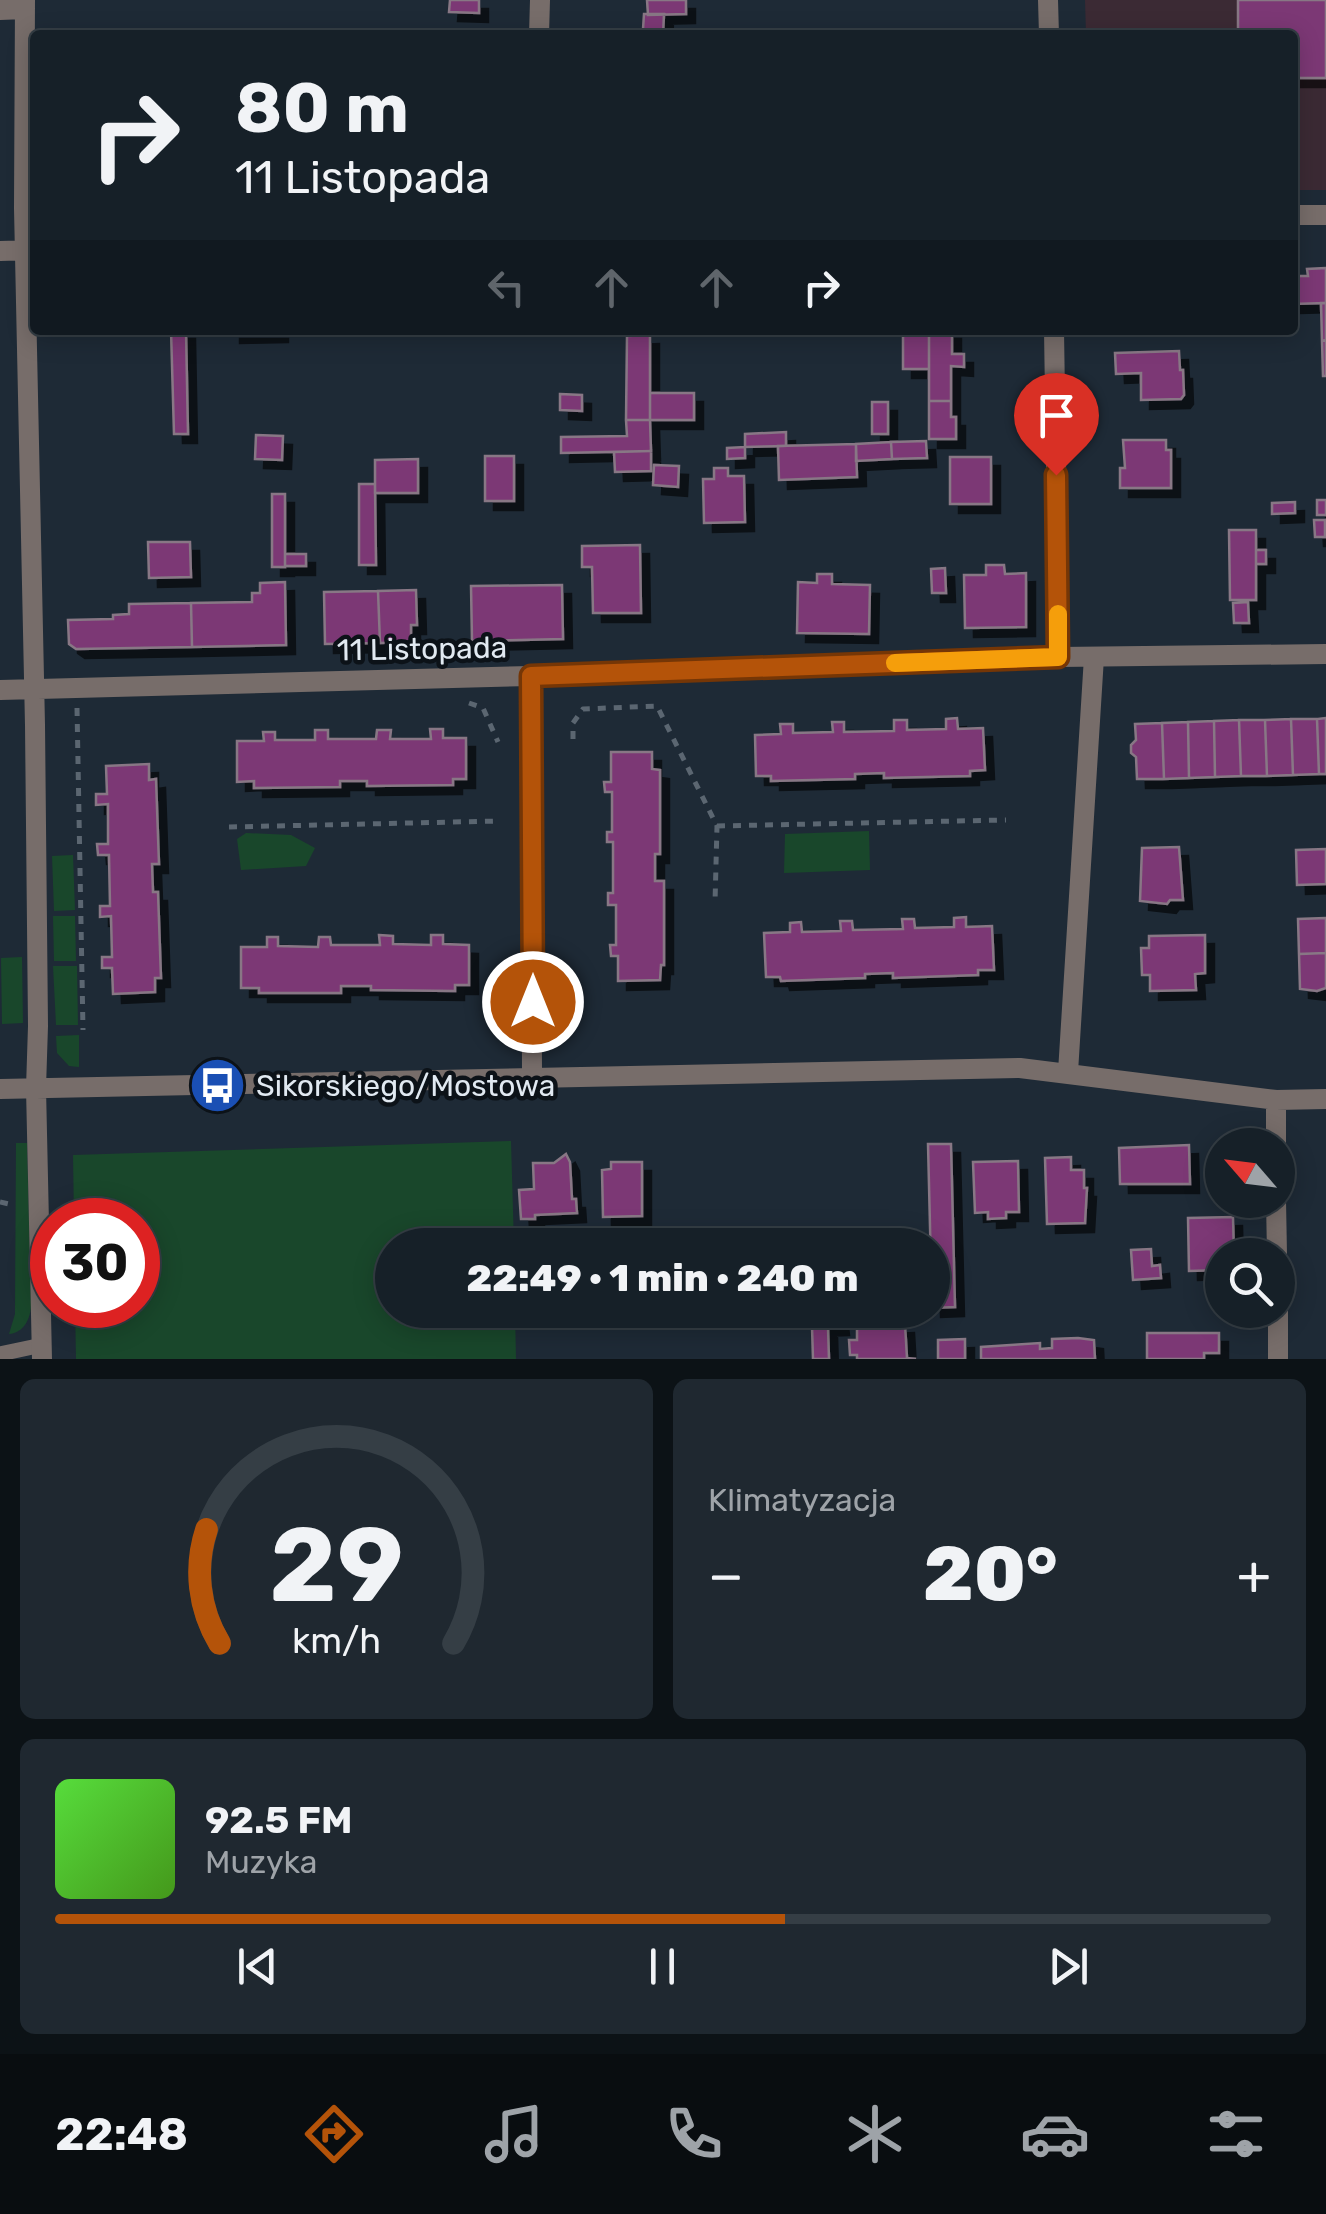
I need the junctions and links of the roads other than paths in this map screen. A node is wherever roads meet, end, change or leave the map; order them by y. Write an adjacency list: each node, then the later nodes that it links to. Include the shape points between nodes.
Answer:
1 (540, 0): 5 (street)
2 (1048, 0): 6 (street)
3 (25, 4): 4 (street); 9 (street)
4 (0, 10)
5 (539, 30)
6 (1049, 30)
7 (1326, 214): 8 (street)
8 (1298, 215)
9 (30, 250): 10 (street)
10 (0, 251)
11 (31, 335): 17 (street)
12 (1054, 335): 14 (street)
13 (1326, 654): 15 (street, 11 Listopada)
14 (1058, 657): 15 (street, 11 Listopada); 16 (street, 11 Listopada)
15 (1094, 657): 19 (street)
16 (531, 676): 17 (street, 11 Listopada); 20 (street)
17 (34, 688): 18 (street, 11 Listopada); 21 (street)
18 (0, 690)
19 (1068, 1072): 20 (street); 24 (street)
20 (532, 1079): 21 (street)
21 (36, 1088): 22 (street); 27 (street)
22 (0, 1089)
23 (1326, 1099): 24 (street)
24 (1276, 1100): 25 (street)
25 (1276, 1128)
26 (1278, 1328): 29 (street)
27 (42, 1352): 28 (lane)
28 (0, 1354)
29 (1278, 1359)

